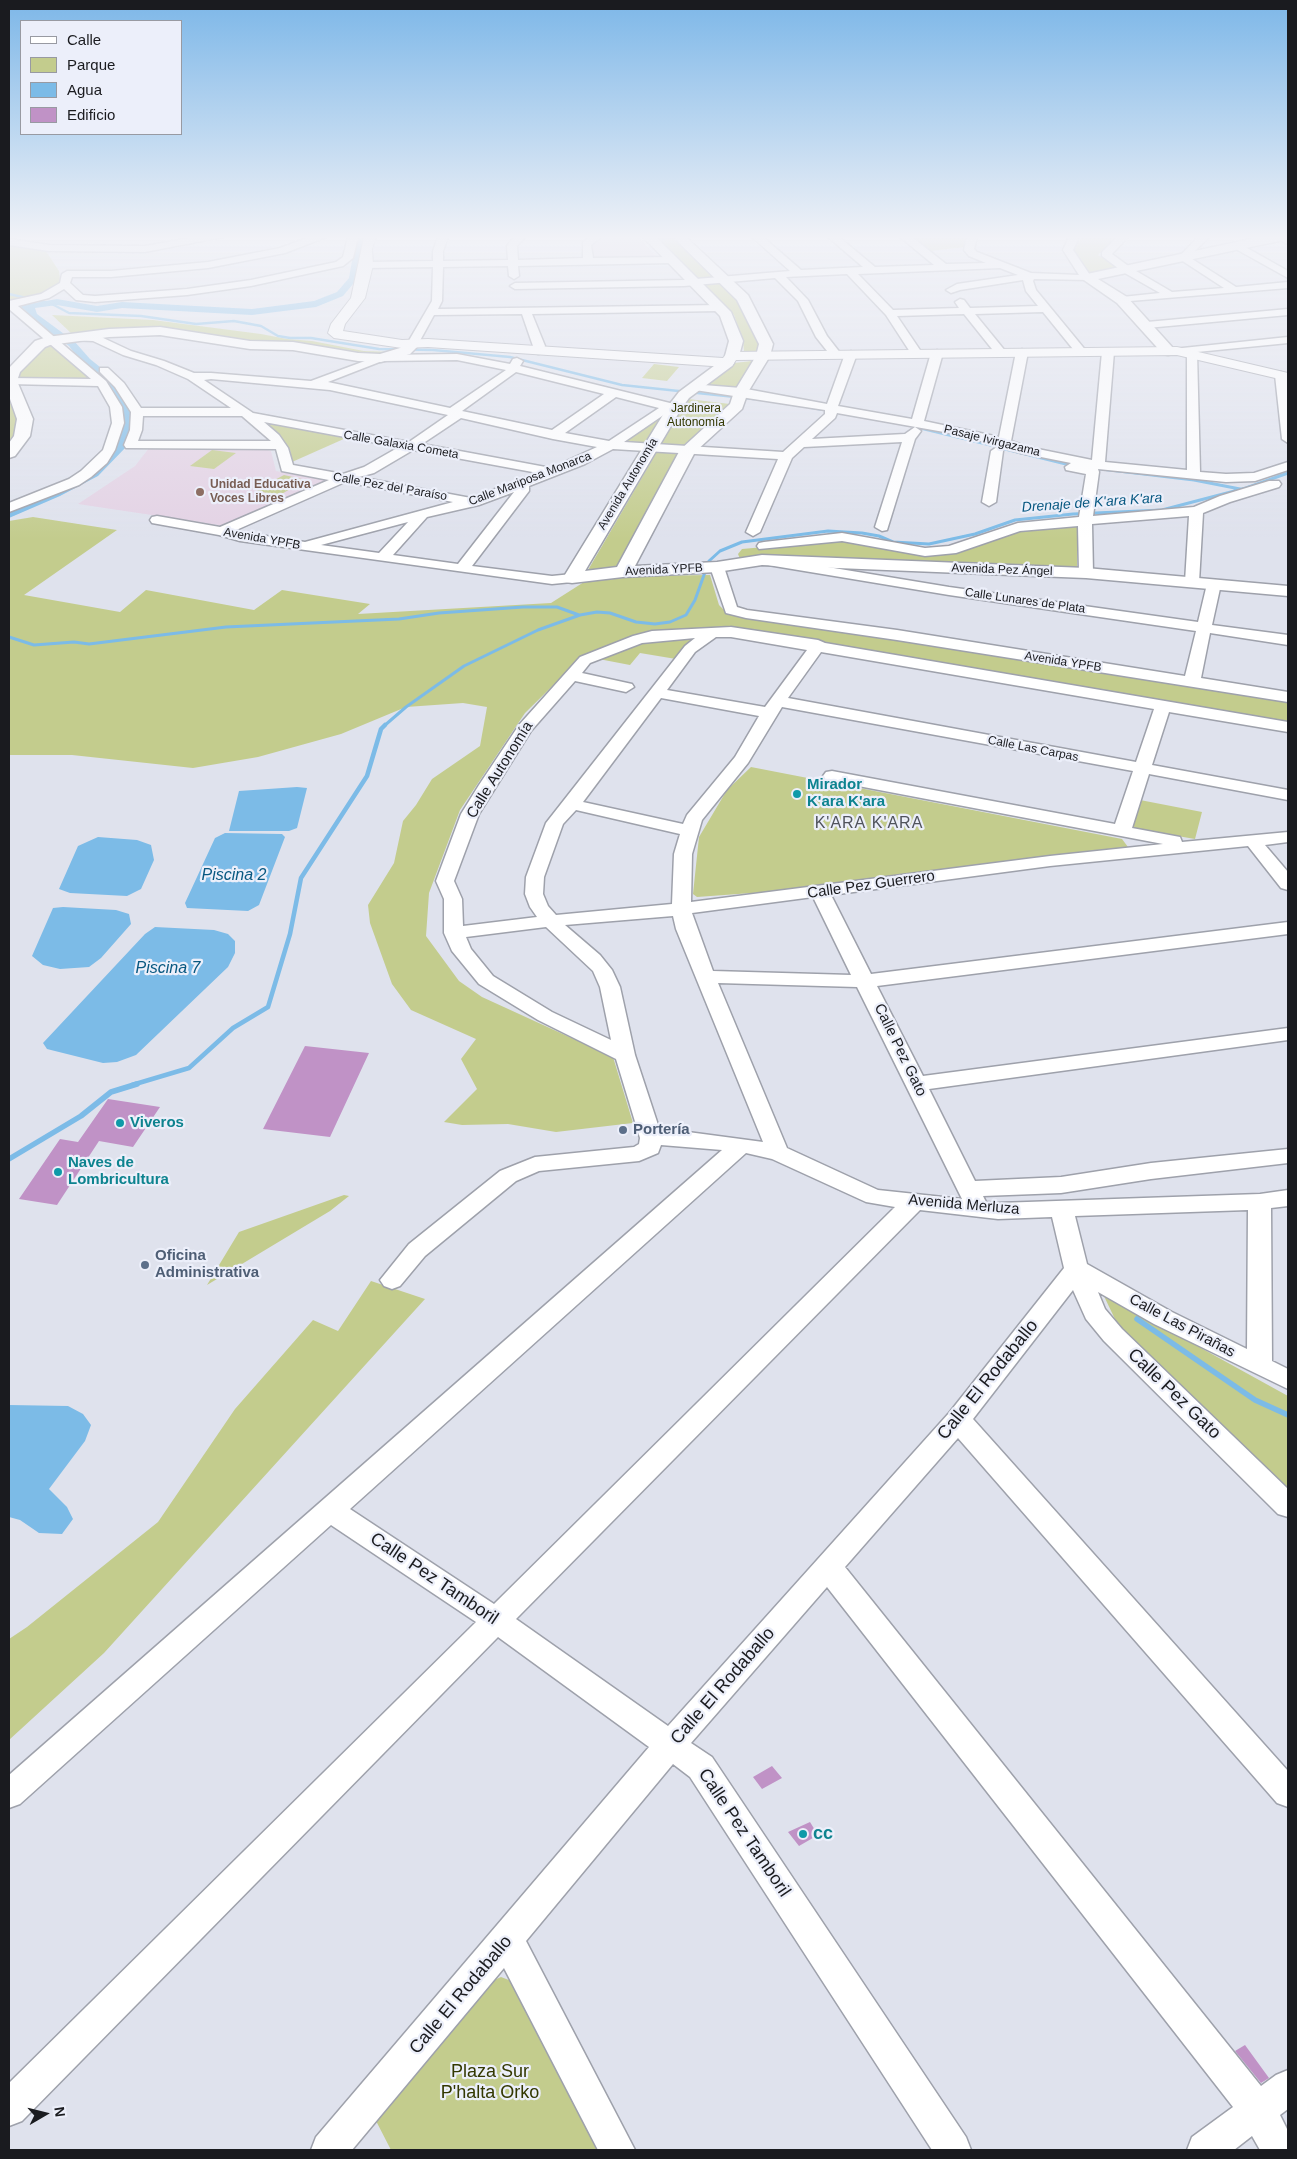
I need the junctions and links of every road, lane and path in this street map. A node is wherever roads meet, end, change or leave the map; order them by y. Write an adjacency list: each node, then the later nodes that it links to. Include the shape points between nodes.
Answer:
1 (73, 338): 13 (street)
2 (203, 338): 27 (street)
3 (358, 338): 15 (main road)
4 (416, 338): 15 (street)
5 (535, 338): 16 (street)
6 (735, 338): 28 (street)
7 (763, 338): 26 (street, via 766,344)
8 (823, 338): 23 (street)
9 (906, 338): 25 (street)
10 (989, 338): 17 (street)
11 (1069, 338): 19 (street)
12 (1162, 338): 21 (street)
13 (63, 339): 31 (street, Calle Pez del Paraíso, via 95,338); 32 (street, via 40,344); 33 (street); 40 (street, via 120,385)
14 (1288, 340): 21 (street)
15 (409, 348): 16 (main road, via 428,343); 27 (street)
16 (538, 350): 28 (main road)
17 (1000, 352): 18 (main road); 22 (main road)
18 (1022, 352): 19 (main road); 51 (street)
19 (1082, 352): 20 (main road)
20 (1108, 352): 21 (main road); 56 (street)
21 (1179, 352): 30 (main road); 58 (street)
22 (937, 353): 25 (main road); 43 (street)
23 (835, 354): 24 (main road); 26 (main road)
24 (851, 354): 25 (main road); 39 (street)
25 (916, 354)
26 (763, 356): 28 (main road); 37 (street)
27 (381, 358): 29 (street, via 457,357); 34 (street)
28 (730, 359): 35 (street, Avenida Autonomía)
29 (516, 364): 36 (street); 41 (street)
30 (1282, 374): 45 (street)
31 (192, 377): 34 (street); 42 (street, Calle Pez del Paraíso)
32 (9, 381): 33 (street); 53 (street, via 25,419 22,436)
33 (102, 383): 64 (street, via 116,407 118,423 102,460 74,482)
34 (310, 385): 41 (street, via 362,392)
35 (689, 391): 37 (street, Pasaje Ivirgazama); 38 (street, Avenida Autonomía)
36 (612, 394): 38 (street); 44 (street)
37 (740, 397): 39 (street, Pasaje Ivirgazama); 52 (street, via 736,406)
38 (674, 408): 48 (street, Calle Mariposa Monarca, via 661,411); 49 (street, Avenida Autonomía)
39 (831, 411): 43 (street, Pasaje Ivirgazama); 46 (street)
40 (137, 412): 42 (street, Calle Galaxia Cometa); 47 (street, via 136,430 130,445)
41 (455, 413): 44 (street); 50 (street)
42 (248, 414): 47 (street, Calle Pez del Paraíso); 50 (street, Calle Galaxia Cometa)
43 (913, 431): 46 (street); 51 (street, Pasaje Ivirgazama); 69 (street)
44 (553, 435): 48 (street)
45 (1288, 438)
46 (799, 443): 54 (street)
47 (279, 444): 59 (street, Calle Pez del Paraíso, via 288,468)
48 (614, 444): 49 (street); 57 (street, Calle Mariposa Monarca)
49 (651, 446): 52 (street); 79 (street, Avenida Autonomía)
50 (409, 447): 57 (street, Calle Galaxia Cometa); 59 (street, via 369,470)
51 (1001, 447): 56 (street, Pasaje Ivirgazama); 63 (street)
52 (688, 450): 54 (street); 77 (street)
53 (9, 453)
54 (786, 456): 71 (street)
55 (1288, 466): 58 (street, Pasaje Ivirgazama, via 1255,477)
56 (1096, 468): 58 (street, Pasaje Ivirgazama); 67 (street)
57 (552, 472): 61 (street, Calle Mariposa Monarca)
58 (1194, 476)
59 (344, 478): 62 (street, Calle Pez del Paraíso); 70 (street)
60 (1288, 480): 65 (street)
61 (520, 485): 62 (street, Calle Mariposa Monarca); 76 (street, via 524,488)
62 (474, 502): 66 (street, Calle Mariposa Monarca)
63 (989, 502)
64 (9, 508)
65 (1196, 511): 67 (street); 80 (street)
66 (421, 516): 72 (street, Calle Mariposa Monarca); 74 (street)
67 (1086, 516): 73 (street, via 1018,527 950,550 925,552 842,538); 78 (street)
68 (156, 520): 70 (street, Avenida YPFB)
69 (882, 527)
70 (221, 531): 72 (street, Avenida YPFB)
71 (754, 532)
72 (299, 546): 74 (street, Avenida YPFB)
73 (763, 553): 75 (street, Avenida Pez Ángel); 78 (street, Avenida Pez Ángel); 83 (street, Calle Lunares de Plata, via 950,591)
74 (382, 557): 76 (street, Avenida YPFB)
75 (709, 568): 77 (street, Avenida YPFB); 88 (street, Avenida YPFB, via 731,610 746,614)
76 (462, 569): 79 (street, Avenida YPFB, via 552,580)
77 (623, 572): 79 (street, Avenida YPFB)
78 (1086, 574): 80 (street, Avenida Pez Ángel)
79 (572, 578)
80 (1192, 582): 81 (street, Avenida Pez Ángel)
81 (1214, 584): 82 (street, Avenida Pez Ángel); 83 (street)
82 (1288, 591)
83 (1203, 626): 85 (street, Calle Lunares de Plata); 88 (street)
84 (714, 632): 86 (street, Avenida YPFB); 87 (street, Calle Autonomía, via 638,639 584,660); 90 (street, via 690,649)
85 (1288, 640)
86 (818, 645): 92 (street, Avenida YPFB); 93 (street)
87 (571, 676): 89 (street); 109 (street, Calle Autonomía, via 525,728 470,814 445,881 453,899)
88 (1192, 682): 91 (street, Avenida YPFB)
89 (626, 687)
90 (657, 693): 93 (street, Calle Las Carpas); 98 (street)
91 (1288, 697)
92 (1163, 706): 94 (street, Avenida YPFB); 95 (street)
93 (774, 707): 95 (street, Calle Las Carpas); 99 (street, via 742,759 693,819)
94 (1288, 727)
95 (1142, 769): 97 (street, Calle Las Carpas); 100 (street)
96 (832, 776): 100 (street)
97 (1288, 795)
98 (572, 804): 99 (street); 107 (street, via 556,823 535,877 534,894)
99 (690, 830): 106 (street, via 683,854)
100 (1122, 830): 103 (street)
101 (1288, 837): 102 (street, Calle Pez Guerrero)
102 (1253, 841): 103 (street, Calle Pez Guerrero); 104 (street)
103 (1196, 845): 105 (street, Calle Pez Guerrero)
104 (1288, 884)
105 (820, 892): 106 (street, Calle Pez Guerrero); 111 (street, Calle Pez Gato)
106 (681, 909): 107 (street, Calle Pez Guerrero); 110 (street)
107 (550, 921): 109 (street, Calle Pez Guerrero); 113 (street, via 602,970 610,987)
108 (1288, 928): 111 (street)
109 (454, 933): 113 (street, Calle Autonomía, via 462,951 486,980 545,1016)
110 (707, 977): 111 (street); 117 (street)
111 (866, 981): 114 (street, Calle Pez Gato)
112 (1288, 1034): 114 (street)
113 (625, 1054): 115 (street)
114 (916, 1084): 120 (street, Calle Pez Gato)
115 (651, 1138): 116 (street, Avenida Merluza); 125 (street, via 650,1148 639,1154 535,1164 508,1176 417,1250)
116 (742, 1146): 117 (street, Avenida Merluza); 130 (street)
117 (778, 1153): 121 (street, Avenida Merluza, via 874,1197)
118 (1288, 1156): 120 (street, Avenida Merluza, via 1152,1171)
119 (1288, 1198): 122 (street, Avenida Merluza)
120 (973, 1199): 121 (street, Avenida Merluza); 123 (street, Avenida Merluza, via 1020,1211)
121 (914, 1202): 132 (street)
122 (1260, 1202): 123 (street, Avenida Merluza); 126 (street)
123 (1062, 1208): 124 (street)
124 (1076, 1269): 126 (street, Calle Las Pirañas, via 1163,1318); 128 (street, Calle El Rodaballo); 129 (street, Calle Pez Gato, via 1095,1313)
125 (392, 1280)
126 (1259, 1366): 127 (street, Calle Las Pirañas)
127 (1288, 1380)
128 (958, 1420): 131 (street, Calle El Rodaballo); 134 (street)
129 (1288, 1506)
130 (330, 1510): 132 (street, Calle Pez Tamboril); 135 (street)
131 (826, 1566): 133 (street, Calle El Rodaballo); 139 (street)
132 (496, 1620): 133 (street, Calle Pez Tamboril); 138 (street)
133 (670, 1745): 136 (street, Calle El Rodaballo); 142 (street, Calle Pez Tamboril, via 701,1767)
134 (1288, 1793)
135 (9, 1794)
136 (507, 1940): 140 (street, Calle El Rodaballo); 141 (street)
137 (1288, 2087): 139 (street)
138 (9, 2108)
139 (1257, 2109): 143 (street); 144 (street)
140 (329, 2150)
141 (617, 2150)
142 (953, 2150)
143 (1205, 2150)
144 (1279, 2150)

